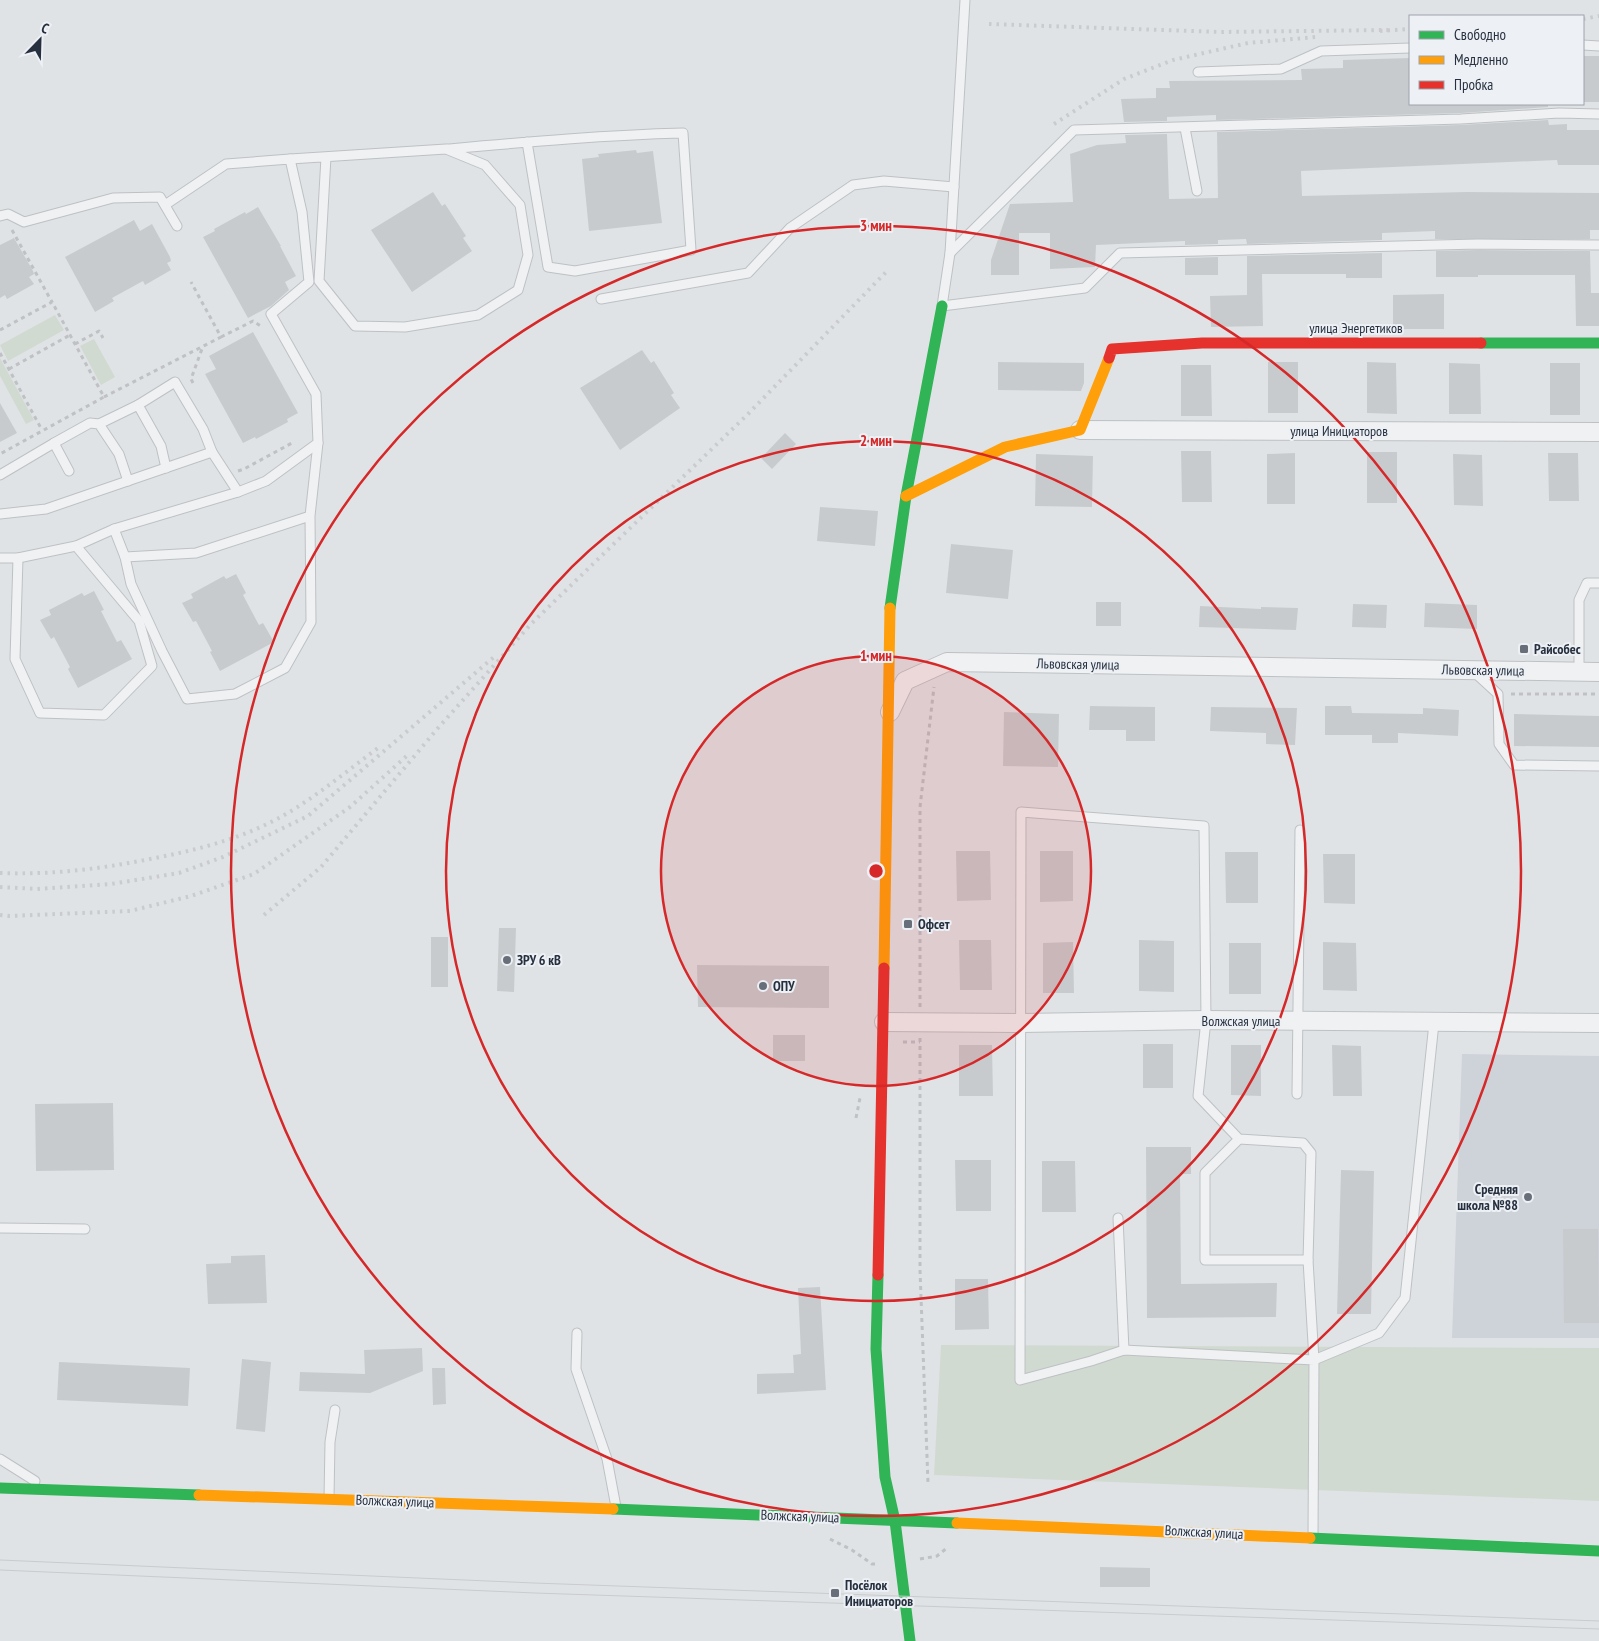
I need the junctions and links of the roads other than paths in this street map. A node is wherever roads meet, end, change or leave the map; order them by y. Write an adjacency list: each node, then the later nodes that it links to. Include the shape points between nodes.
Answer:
1 (965, 0): 12 (lane)
2 (1584, 45): 3 (lane)
3 (1599, 46)
4 (1409, 48): 5 (lane, via 1320,51 1281,69)
5 (1198, 72)
6 (1599, 114): 7 (lane)
7 (1185, 128): 13 (lane); 18 (lane, via 1074,130)
8 (527, 142): 8 (lane, via 683,133 691,250 574,271 548,266); 9 (lane)
9 (446, 149): 10 (lane); 10 (lane, via 485,164 520,205 528,255 518,290 478,315 405,327 355,326 319,281)
10 (326, 157): 11 (lane)
11 (290, 159): 14 (lane, via 226,164); 27 (lane, via 302,212 309,282 271,314 316,394)
12 (954, 187): 18 (lane); 19 (lane, via 884,180 853,185 790,228 748,273)
13 (1197, 191)
14 (165, 205): 15 (lane, via 160,196 113,198 24,222 8,214); 16 (lane)
15 (2, 216)
16 (176, 226)
17 (1599, 245): 20 (lane, via 1478,244 1120,253 1085,288)
18 (950, 252): 20 (lane)
19 (601, 299)
20 (942, 306): 34 (street)
21 (1599, 343): 24 (street, улица Энергетиков, via 1212,343 1112,349)
22 (138, 405): 23 (lane); 28 (lane, via 175,382); 29 (lane, via 161,446)
23 (99, 424): 26 (lane, via 90,424); 32 (lane, via 118,454)
24 (1080, 430): 25 (street, улица Инициаторов); 34 (street, via 1005,447)
25 (1599, 432)
26 (54, 443): 30 (lane); 31 (lane)
27 (318, 444): 33 (lane, via 266,481); 36 (lane)
28 (212, 452): 29 (lane); 33 (lane)
29 (166, 468): 32 (lane)
30 (69, 471)
31 (0, 475)
32 (128, 480): 35 (lane, via 46,509)
33 (238, 492): 37 (lane)
34 (906, 496): 46 (street, via 890,605)
35 (0, 514)
36 (310, 516): 39 (lane, via 196,553); 39 (lane, via 311,622 285,668 235,694 187,699 131,584)
37 (114, 529): 38 (lane); 39 (lane)
38 (76, 546): 41 (lane); 41 (lane, via 139,621 152,666 104,715 40,713 15,659)
39 (126, 557)
40 (0, 558): 41 (lane)
41 (18, 558)
42 (1599, 583): 44 (lane, via 1588,583 1579,600)
43 (1472, 670): 44 (street, Львовская улица); 46 (street, Львовская улица, via 947,662 905,681); 47 (lane, via 1498,694 1499,744 1514,765)
44 (1579, 672): 45 (street, Львовская улица)
45 (1599, 672)
46 (889, 715): 51 (street, Львовская улица)
47 (1599, 766)
48 (1300, 830): 50 (lane)
49 (1206, 1020): 50 (street, Волжская улица); 52 (street, Волжская улица); 52 (lane, via 1204,826 1021,812); 56 (lane, via 1198,1096)
50 (1298, 1021): 53 (street, Волжская улица); 55 (lane)
51 (884, 1022): 52 (street, Волжская улица); 70 (street, Львовская улица, via 876,1349 885,1477)
52 (1022, 1023): 62 (lane, via 1020,1380)
53 (1434, 1023): 54 (street, Волжская улица); 63 (lane, via 1405,1298 1379,1333)
54 (1599, 1023)
55 (1297, 1094)
56 (1240, 1139): 60 (lane, via 1303,1142 1311,1152); 60 (lane, via 1204,1173 1205,1260)
57 (1118, 1218): 62 (lane)
58 (0, 1228): 59 (lane)
59 (85, 1230)
60 (1308, 1260): 63 (lane)
61 (577, 1333): 69 (lane, via 576,1369 607,1459)
62 (1124, 1350): 63 (lane)
63 (1314, 1360): 71 (lane)
64 (335, 1410): 68 (lane, via 330,1442)
65 (0, 1459): 67 (lane)
66 (0, 1488): 67 (street, Волжская улица)
67 (48, 1490): 68 (street, Волжская улица)
68 (329, 1498): 69 (street, Волжская улица)
69 (616, 1510): 70 (street, Волжская улица)
70 (895, 1521): 71 (street, Волжская улица); 73 (street, Львовская улица)
71 (1313, 1537): 72 (street, Волжская улица)
72 (1599, 1551)
73 (910, 1641)

